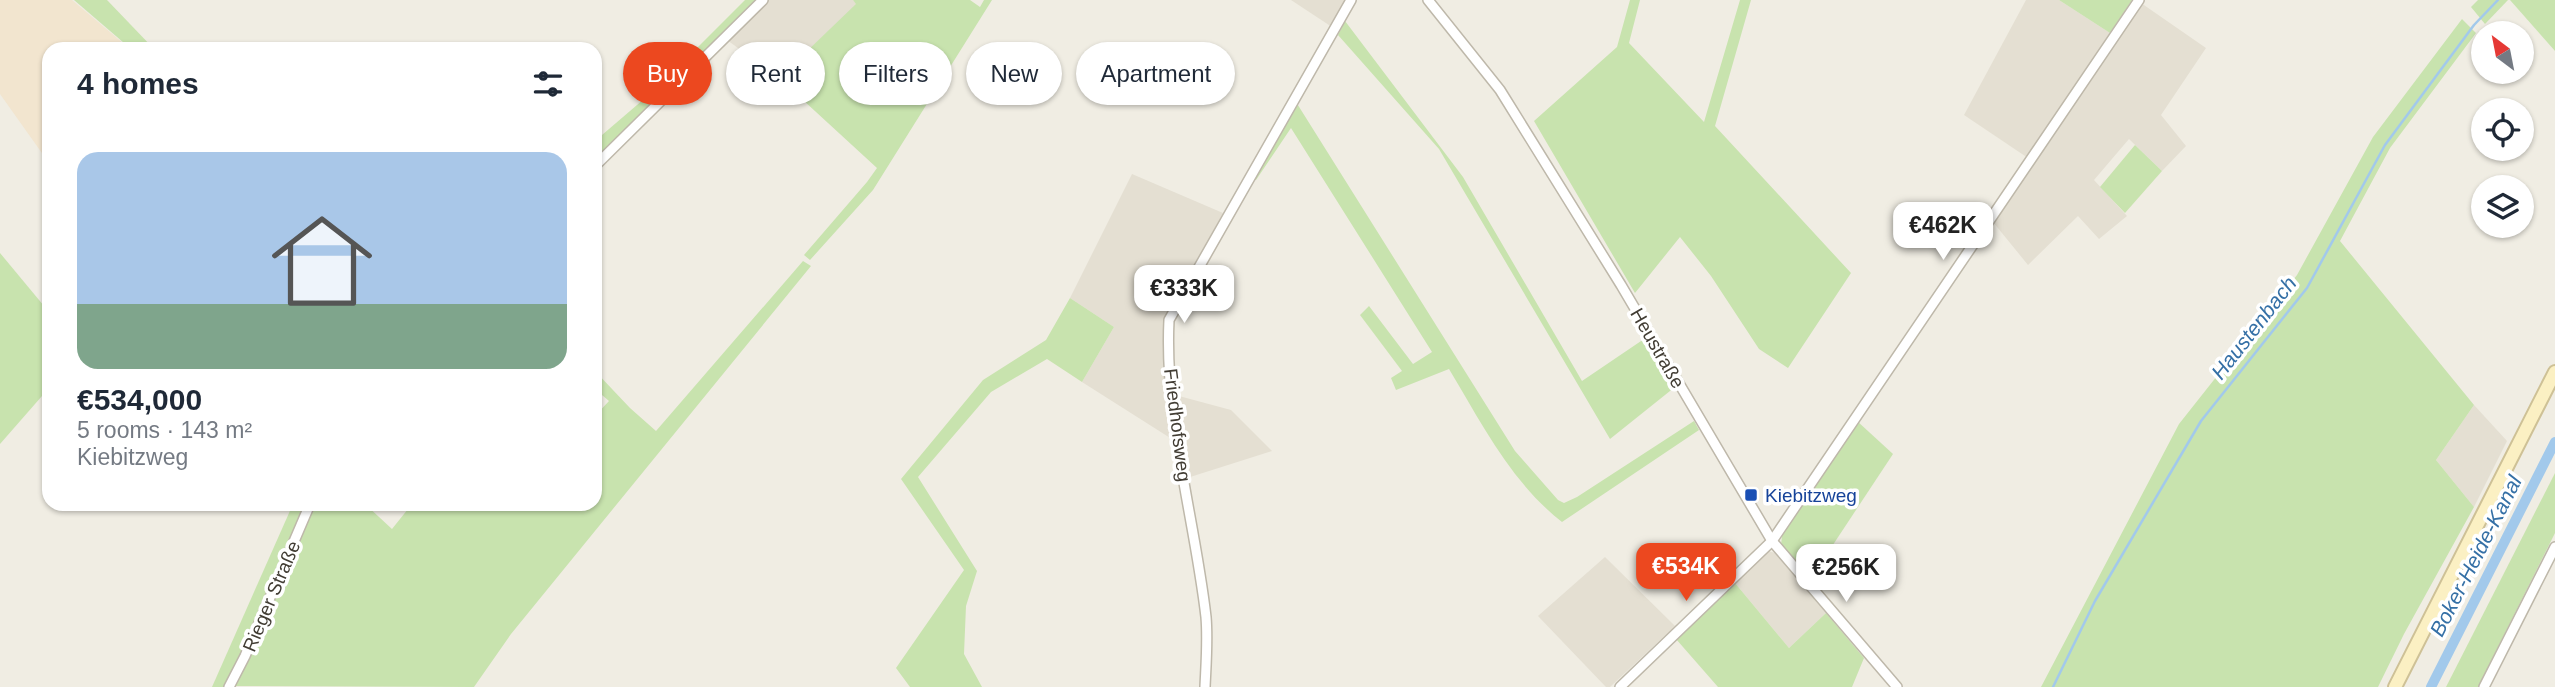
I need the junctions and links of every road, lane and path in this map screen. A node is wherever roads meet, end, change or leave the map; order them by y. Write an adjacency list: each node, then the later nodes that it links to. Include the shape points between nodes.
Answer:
1 (762, 0): 5 (street)
2 (1351, 0): 11 (street, Friedhofsweg, via 1169,320 1178,442 1206,620)
3 (1428, 0): 8 (street, Heustraße, via 1500,90)
4 (2139, 0): 8 (street)
5 (602, 159)
6 (2555, 372): 14 (main road)
7 (307, 511): 10 (street, Rieger Straße)
8 (1772, 541): 12 (street); 13 (street, Heustraße)
9 (2555, 547): 15 (street)
10 (229, 687)
11 (1205, 687)
12 (1620, 687)
13 (1898, 687)
14 (2395, 687)
15 (2484, 687)

